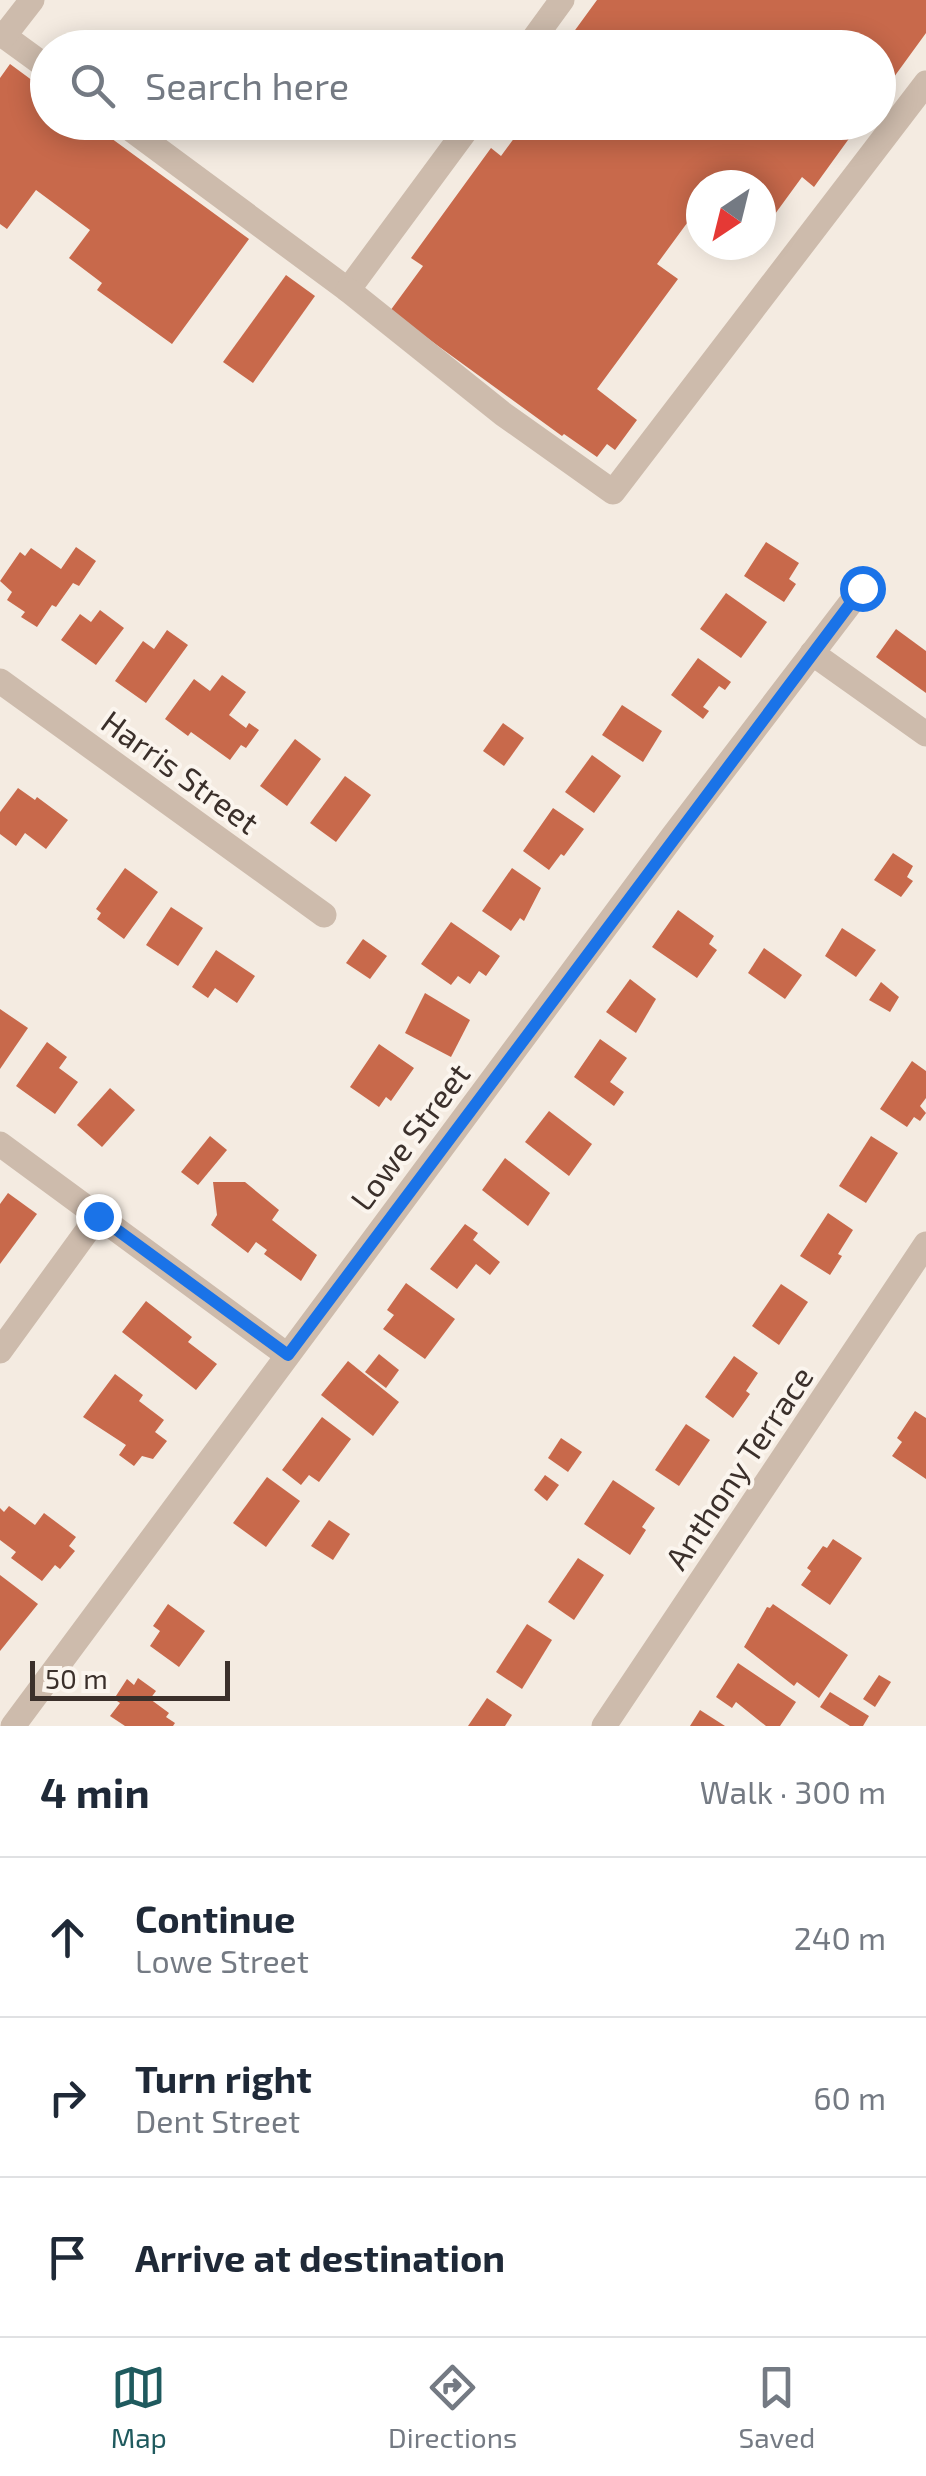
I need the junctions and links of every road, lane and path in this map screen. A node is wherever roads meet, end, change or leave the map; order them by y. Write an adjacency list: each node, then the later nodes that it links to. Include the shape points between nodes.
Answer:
1 (32, 0): 4 (street)
2 (562, 0): 3 (street)
3 (540, 30)
4 (2, 35): 5 (street)
5 (30, 55)
6 (926, 83): 7 (street)
7 (896, 122)
8 (145, 140): 11 (street)
9 (459, 140): 11 (street)
10 (882, 140): 11 (street, via 613,492)
11 (348, 290)
12 (862, 588): 13 (street, Lowe Street)
13 (812, 653): 15 (street); 21 (street, Lowe Street)
14 (0, 680): 16 (street, Harris Street)
15 (926, 734)
16 (324, 915)
17 (0, 1144): 18 (street)
18 (98, 1216): 20 (street); 21 (street)
19 (926, 1244): 23 (street, Anthony Terrace)
20 (0, 1351)
21 (288, 1355): 22 (street, Lowe Street)
22 (13, 1726)
23 (604, 1726)

